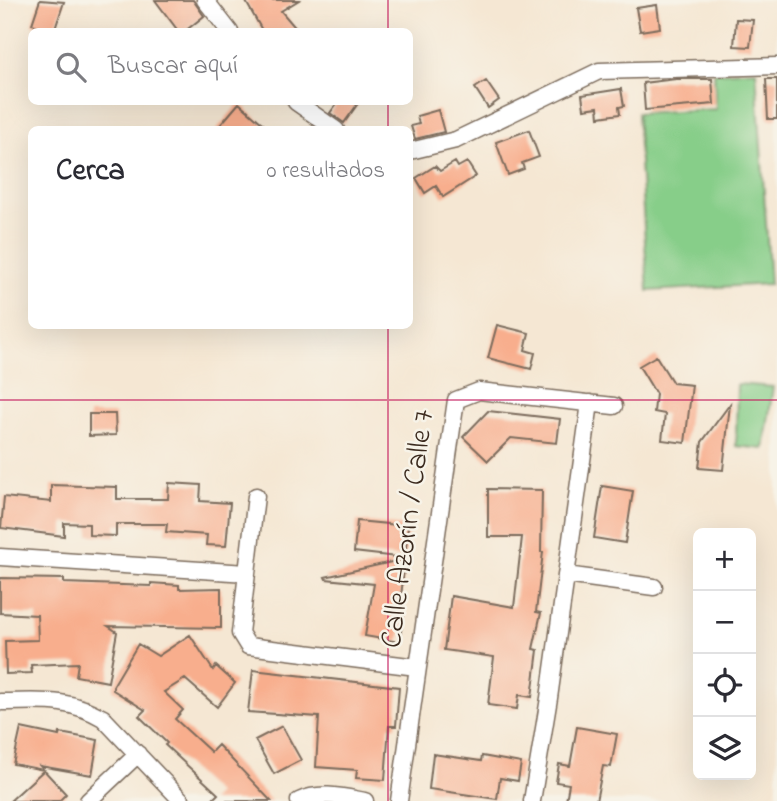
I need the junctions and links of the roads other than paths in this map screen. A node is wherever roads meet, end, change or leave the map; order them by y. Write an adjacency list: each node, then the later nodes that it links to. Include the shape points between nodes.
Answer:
1 (205, 0): 2 (street)
2 (227, 28)
3 (777, 66): 6 (street, via 599,71 456,140)
4 (300, 105): 5 (street)
5 (330, 126)
6 (413, 150)
7 (590, 403): 8 (street, Calle Azorín / Calle 7); 12 (street); 14 (street, Calle Azorín / Calle 7, via 479,391 456,400)
8 (614, 406)
9 (256, 496): 11 (street)
10 (0, 557): 11 (street)
11 (247, 573): 14 (street, via 240,633 248,646)
12 (566, 575): 13 (street); 22 (street)
13 (654, 587)
14 (417, 667): 21 (street, Calle Azorín / Calle 7)
15 (0, 702): 16 (street, via 78,705 103,718)
16 (138, 754): 17 (street); 18 (street)
17 (88, 801)
18 (181, 801)
19 (299, 801): 20 (street, via 333,795)
20 (365, 801)
21 (399, 801)
22 (532, 801)

